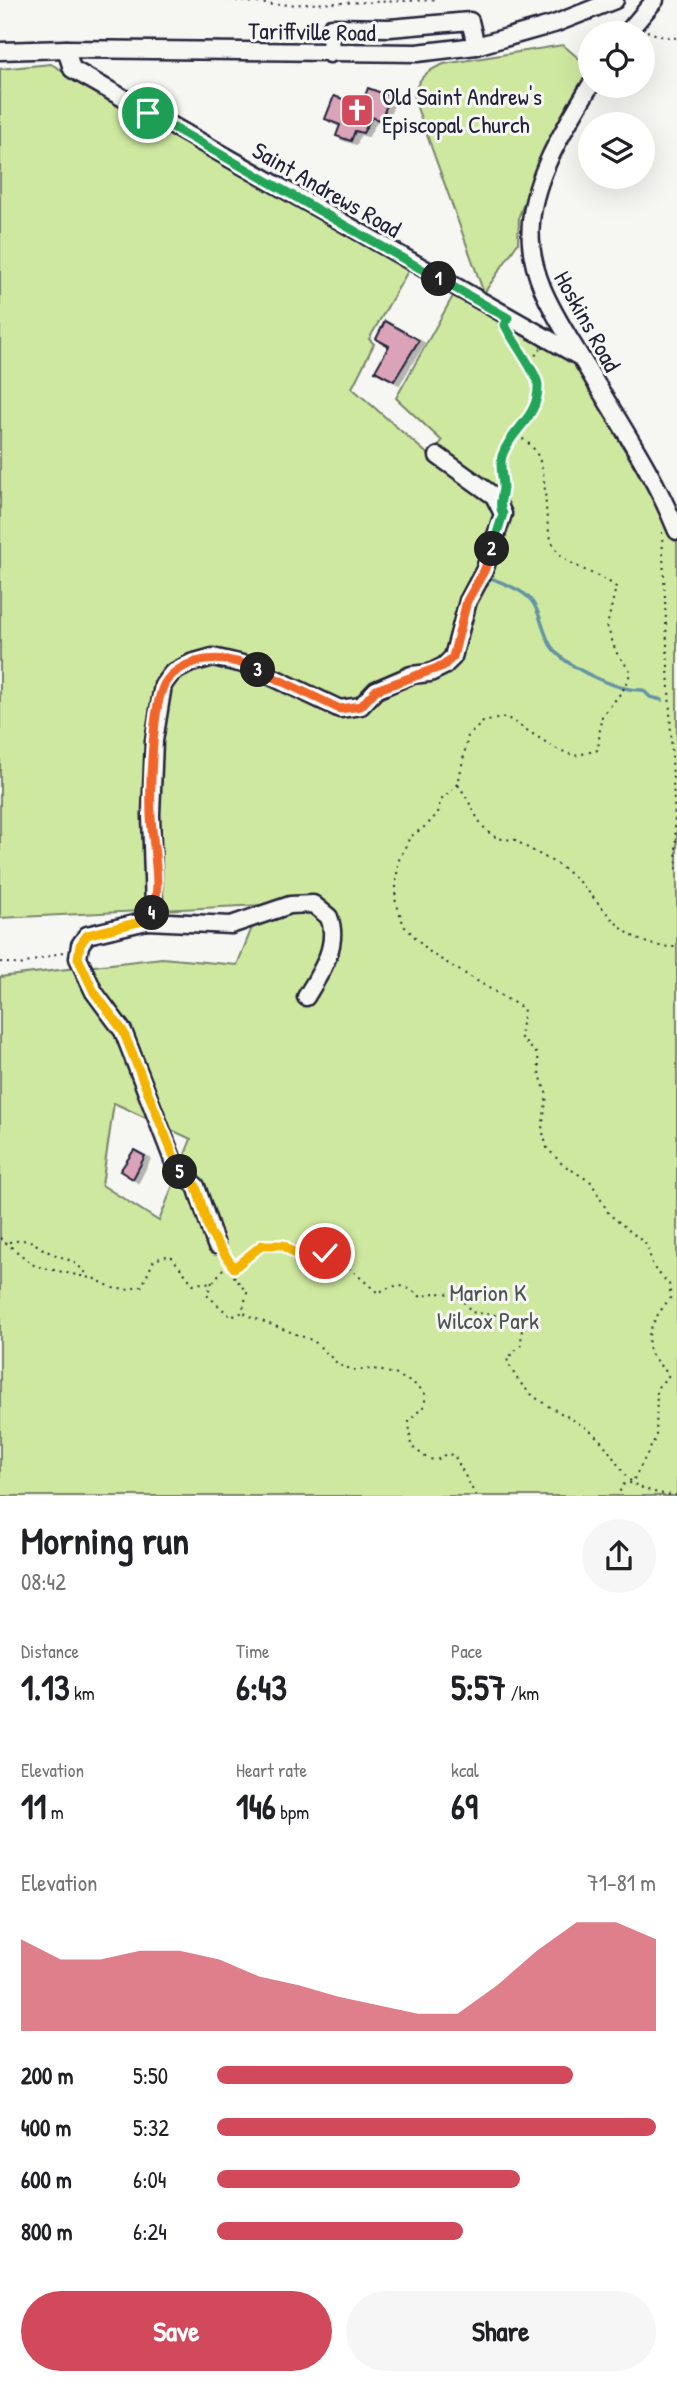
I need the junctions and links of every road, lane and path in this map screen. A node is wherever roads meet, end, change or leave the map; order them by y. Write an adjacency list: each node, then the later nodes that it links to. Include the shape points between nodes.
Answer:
1 (229, 0): 2 (path, via 274,5)
2 (437, 0)
3 (615, 0): 8 (street, Tariffville Road, via 554,24)
4 (655, 0): 5 (street)
5 (637, 21)
6 (655, 34): 7 (path)
7 (677, 38)
8 (476, 46): 11 (street, Tariffville Road, via 389,55); 11 (street, via 470,21 390,28 331,27)
9 (66, 49): 10 (street, Tariffville Road); 11 (street, Tariffville Road); 13 (street, Saint Andrews Road, via 72,69)
10 (0, 51)
11 (330, 54)
12 (583, 98): 15 (street, Hoskins Road, via 547,165 534,202 530,236 533,268)
13 (508, 318): 14 (street, Saint Andrews Road); 16 (path, via 505,325)
14 (546, 340): 15 (street, Saint Andrews Road); 16 (path)
15 (580, 357): 21 (street, Hoskins Road, via 660,492)
16 (530, 369): 17 (path, via 537,373 536,401 531,417)
17 (516, 436): 19 (path, via 502,455); 22 (path, via 534,446 541,459 545,518 555,548 616,587 607,626 616,652 631,672 624,690 601,718 598,750 574,755 506,717 483,722 468,736)
18 (438, 456): 19 (street, via 494,496)
19 (499, 507): 24 (street, via 503,514 484,571 467,601 453,657 443,666 376,690 361,706 340,709 247,664 214,657 173,673 163,685 154,741 151,816 156,890 154,909)
20 (661, 520): 23 (path)
21 (677, 531)
22 (458, 784): 26 (path, via 491,837 514,839 552,860 592,892 617,927 650,945); 36 (path, via 440,801 438,813 410,837 398,862 395,899 404,926 432,954 524,1009 520,1037 538,1055 547,1095 542,1129 547,1148 591,1182 603,1207 647,1245 653,1267 669,1284 671,1297 654,1319 650,1350 669,1375 657,1388 656,1437)
23 (677, 869)
24 (147, 920): 25 (street, via 87,935); 28 (street, via 231,925 290,905 313,904 329,917 332,939 328,957)
25 (80, 945): 27 (path, via 20,965); 31 (street, via 78,958 85,974 123,1031 176,1168 196,1186)
26 (677, 947)
27 (0, 962)
28 (306, 997)
29 (0, 1238): 30 (path)
30 (8, 1242): 33 (path, via 35,1266); 33 (path, via 35,1241 50,1253 65,1255)
31 (216, 1245): 32 (path)
32 (234, 1268): 34 (path, via 223,1269); 35 (path, via 230,1271 247,1293); 36 (path, via 262,1245 283,1245 304,1260 333,1254 378,1293 403,1285 421,1297 457,1294 472,1312 516,1321 523,1335 521,1345 507,1359 511,1369 548,1409 596,1436)
33 (91, 1278): 34 (path, via 113,1288 142,1286 154,1260 170,1255 193,1284)
34 (213, 1282): 35 (path, via 207,1294 223,1312 231,1317)
35 (244, 1312): 38 (path, via 314,1341 339,1365 385,1371 418,1386 425,1394 425,1405 409,1421 411,1446 428,1459 454,1455)
36 (632, 1483): 37 (path); 39 (path, via 624,1483)
37 (677, 1495)
38 (476, 1496)
39 (617, 1496)

